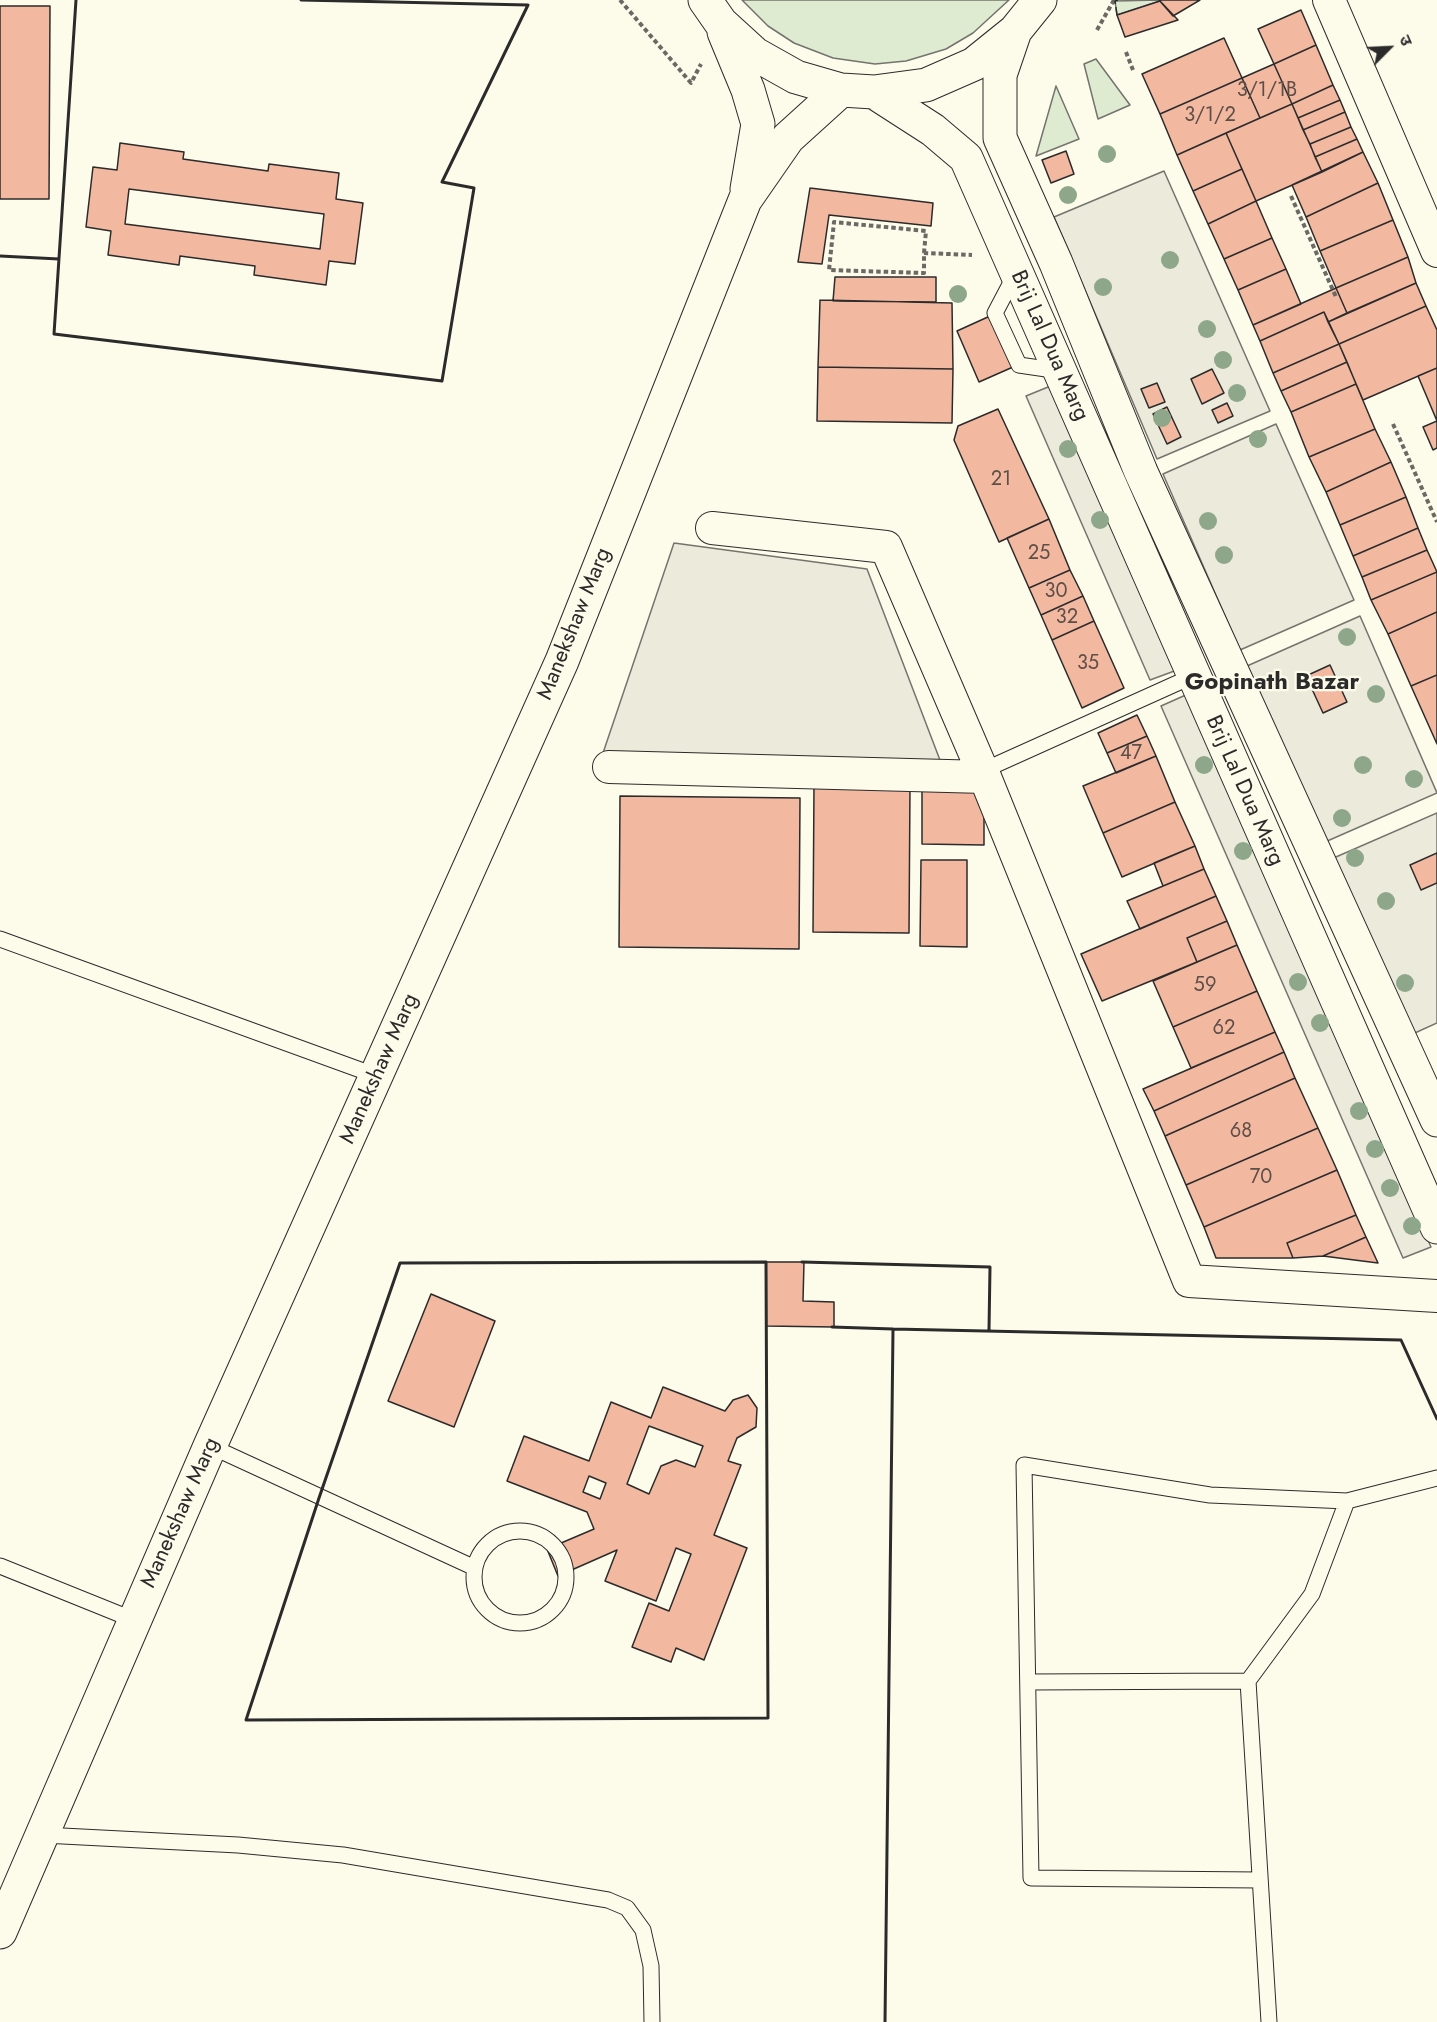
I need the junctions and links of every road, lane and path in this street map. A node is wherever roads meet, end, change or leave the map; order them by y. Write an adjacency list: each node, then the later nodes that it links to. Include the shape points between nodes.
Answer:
1 (620, 0): 5 (path, via 692,83)
2 (1040, 0): 7 (street)
3 (1114, 0): 6 (path)
4 (1329, 0): 14 (street)
5 (713, 11): 10 (street, via 755,54 796,77); 13 (street, Manekshaw Marg, via 748,90 758,124)
6 (1097, 30)
7 (1015, 32): 11 (street, via 974,64 926,85); 26 (street, Brij Lal Dua Marg, via 1000,75 1000,138 1141,472)
8 (1126, 52): 9 (path)
9 (1133, 70)
10 (842, 90): 11 (street); 13 (street, Manekshaw Marg, via 788,138)
11 (874, 92): 16 (street, Brij Lal Dua Marg, via 933,130 966,158)
12 (1291, 196): 17 (path)
13 (745, 200): 25 (street, Manekshaw Marg, via 562,661)
14 (1437, 251)
15 (924, 253): 15 (path, via 924,273 829,270 834,222 926,231); 16 (path)
16 (1012, 265): 21 (street, Brij Lal Dua Marg)
17 (1336, 297)
18 (1393, 424): 19 (path)
19 (1437, 522)
20 (712, 528): 23 (street, via 886,547)
21 (1193, 676): 23 (lane); 27 (street, Brij Lal Dua Marg)
22 (609, 767): 23 (street)
23 (984, 774): 28 (street, via 1190,1281)
24 (0, 939): 25 (lane)
25 (376, 1076): 29 (street, Manekshaw Marg)
26 (1437, 1120)
27 (1437, 1227)
28 (1437, 1296)
29 (210, 1446): 33 (lane); 34 (street, Manekshaw Marg)
30 (1437, 1478): 31 (lane)
31 (1347, 1501): 35 (lane, via 1312,1594); 36 (lane, via 1210,1495 1024,1465)
32 (0, 1566): 34 (lane)
33 (475, 1568): 33 (lane, via 480,1598 503,1620 534,1622 552,1610 566,1582 563,1561 552,1544 533,1533 513,1532 493,1540)
34 (134, 1620): 37 (street, Manekshaw Marg)
35 (1248, 1681): 36 (lane); 38 (lane)
36 (1028, 1682): 38 (lane, via 1031,1878)
37 (43, 1835): 39 (street, Manekshaw Marg); 40 (lane, via 343,1855 608,1900 627,1908 643,1930 651,1966)
38 (1259, 1880): 41 (lane)
39 (0, 1932)
40 (652, 2022)
41 (1269, 2022)

